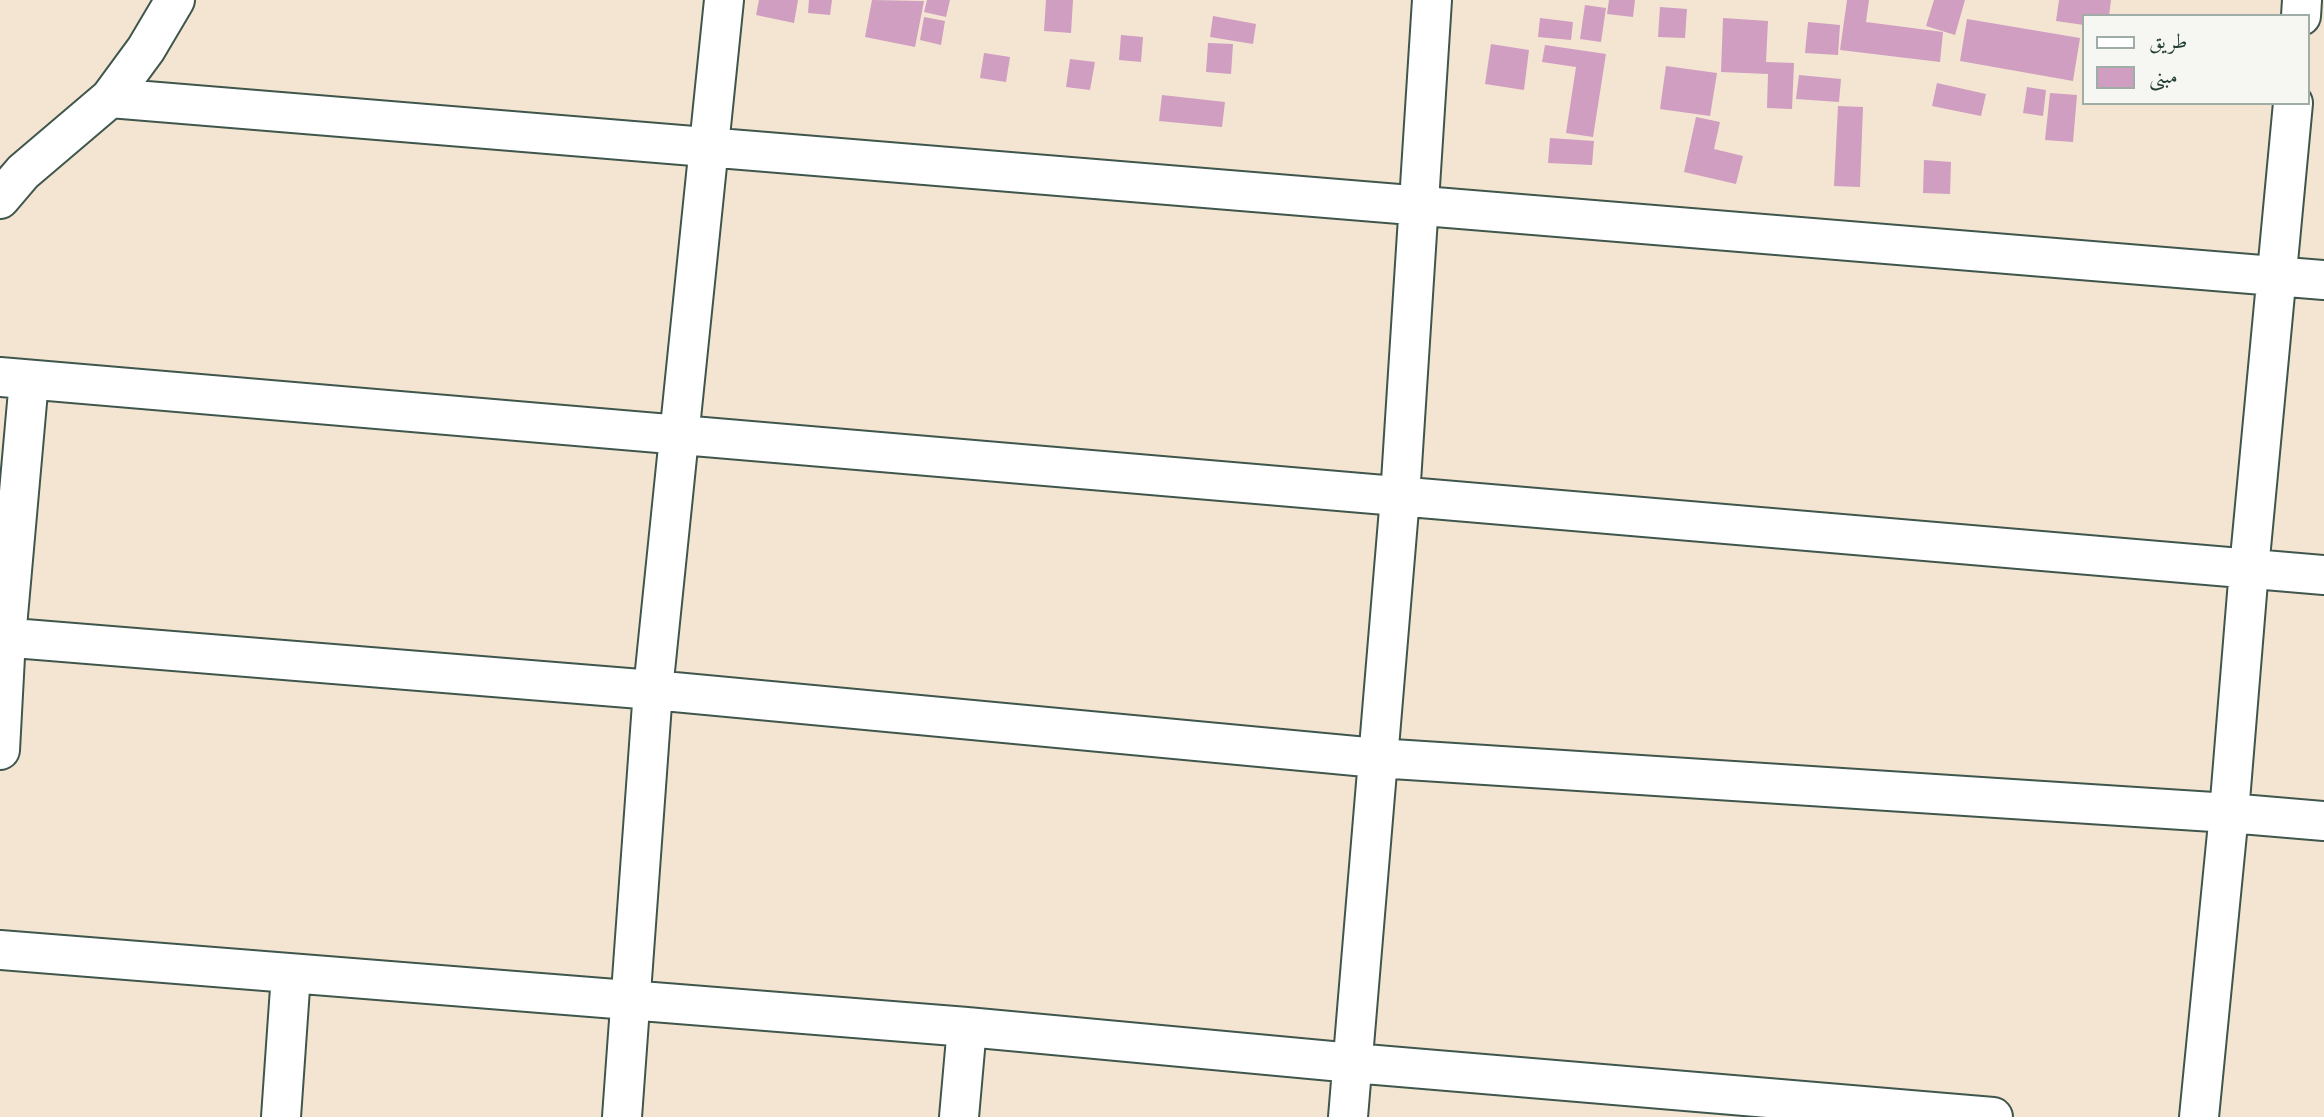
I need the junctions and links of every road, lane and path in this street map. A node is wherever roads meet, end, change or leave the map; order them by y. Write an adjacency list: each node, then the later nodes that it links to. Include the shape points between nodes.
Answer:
1 (175, 0): 4 (street)
2 (724, 0): 6 (street)
3 (1432, 0): 8 (street)
4 (110, 98): 6 (street); 7 (street, via 23,172)
5 (2293, 105): 9 (street)
6 (709, 148): 8 (street); 12 (street)
7 (0, 199)
8 (1420, 204): 9 (street); 13 (street)
9 (2277, 276): 10 (street); 14 (street)
10 (2324, 279)
11 (14, 378): 12 (street); 16 (street)
12 (678, 436): 13 (street); 17 (street)
13 (1400, 497): 14 (street); 19 (street)
14 (2249, 569): 15 (street); 20 (street)
15 (2324, 575)
16 (3, 637): 17 (street); 18 (street)
17 (653, 690): 19 (street); 24 (street)
18 (0, 750)
19 (1377, 758): 20 (street); 26 (street)
20 (2229, 813): 21 (street); 32 (street)
21 (2324, 821)
22 (0, 950): 23 (street)
23 (291, 974): 24 (street); 27 (street)
24 (632, 1001): 25 (street); 28 (street)
25 (967, 1027): 26 (street); 29 (street)
26 (1353, 1063): 30 (street); 31 (street)
27 (281, 1117)
28 (622, 1117)
29 (959, 1117)
30 (1348, 1117)
31 (1993, 1117)
32 (2199, 1117)

